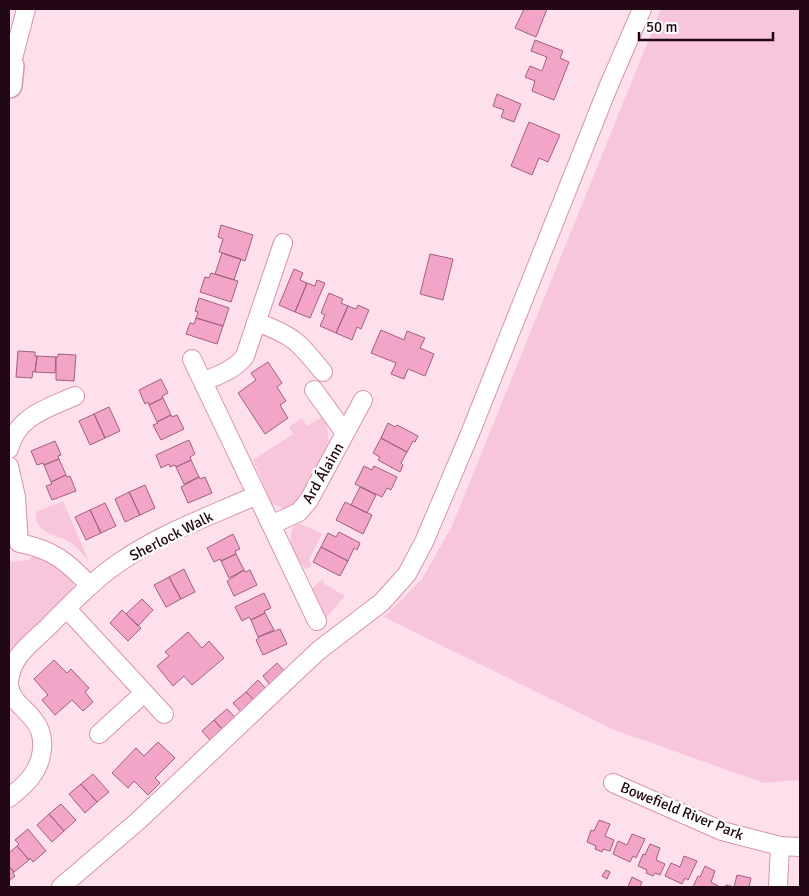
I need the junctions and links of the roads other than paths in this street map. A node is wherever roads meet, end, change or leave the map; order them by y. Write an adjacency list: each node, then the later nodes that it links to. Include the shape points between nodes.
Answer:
1 (26, 9): 3 (street)
2 (642, 9): 29 (street, via 469,436 407,574 390,595 318,651 138,822)
3 (10, 72)
4 (283, 243): 5 (street)
5 (256, 322): 7 (street, via 295,340); 8 (street, via 240,363)
6 (192, 359): 8 (street)
7 (323, 372)
8 (203, 382): 15 (street)
9 (314, 390): 12 (street, Ard Álainn)
10 (75, 396): 13 (street, via 26,420 15,431)
11 (363, 400): 12 (street, Ard Álainn)
12 (345, 433): 16 (street, Ard Álainn, via 304,507)
13 (9, 449)
14 (9, 466): 17 (street, via 16,497)
15 (257, 495): 16 (street); 18 (street, Sherlock Walk, via 141,548)
16 (272, 526): 20 (street)
17 (14, 543): 18 (street, via 38,547 60,558)
18 (90, 586): 19 (street, Sherlock Walk)
19 (67, 609): 21 (street, Sherlock Walk, via 16,660 11,667); 22 (street)
20 (317, 621)
21 (9, 683): 26 (street, Sherlock Walk, via 13,698 39,726 42,740 35,771)
22 (144, 693): 23 (street); 24 (street)
23 (164, 714)
24 (98, 734)
25 (613, 783): 27 (street, Bowefield River Park, via 722,831)
26 (9, 798)
27 (780, 846): 28 (street, Bowefield River Park); 30 (street)
28 (800, 847)
29 (61, 887)
30 (778, 887)

